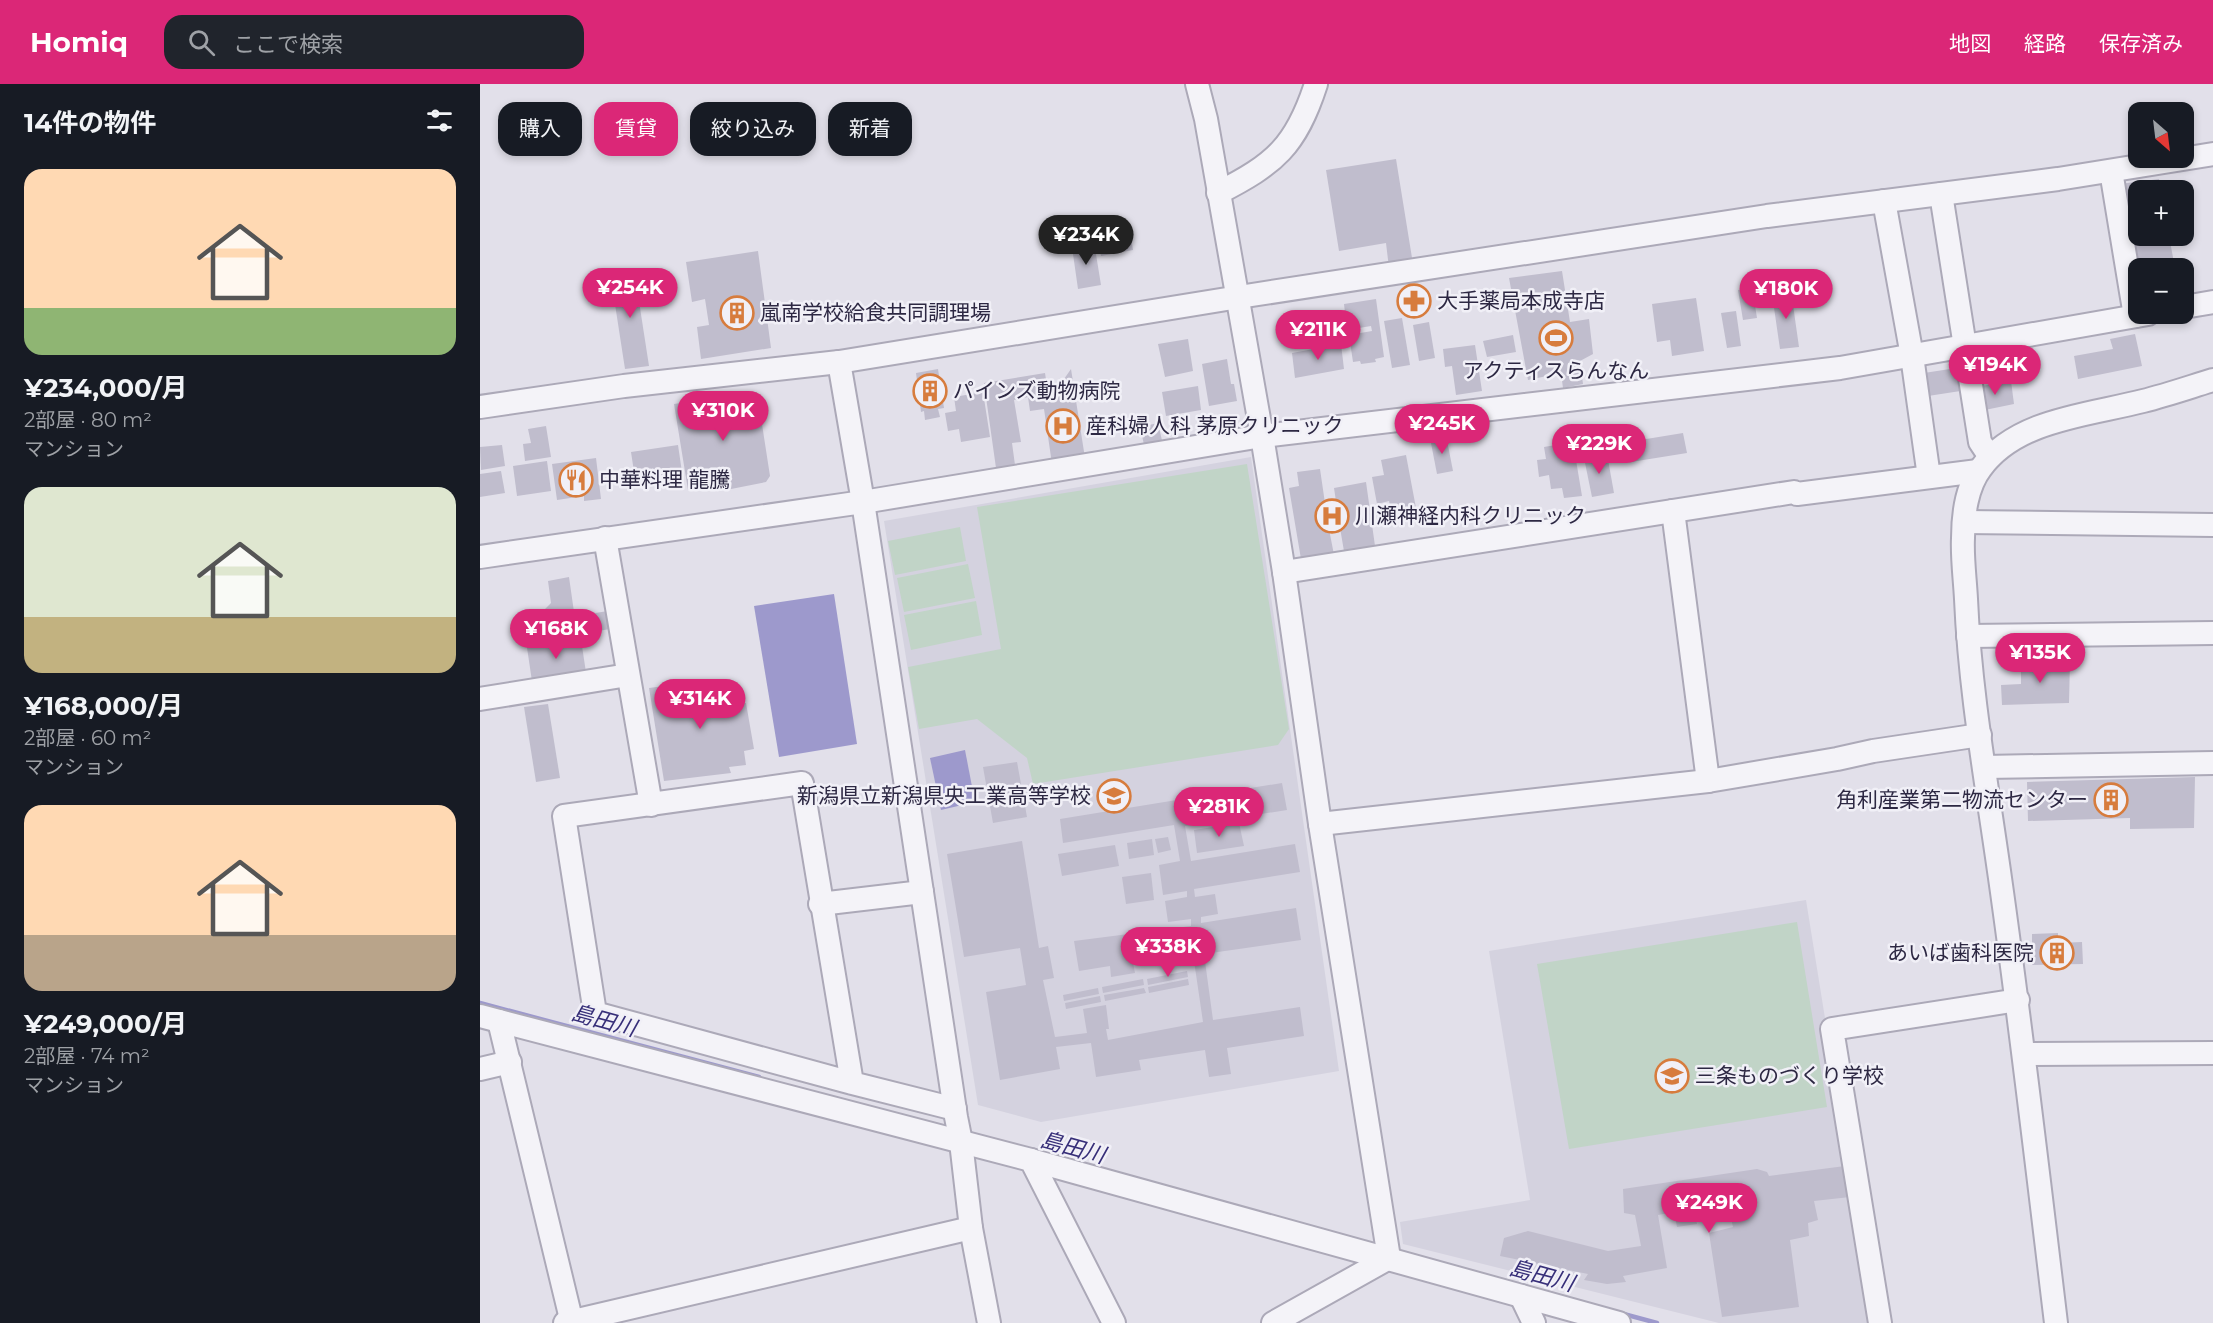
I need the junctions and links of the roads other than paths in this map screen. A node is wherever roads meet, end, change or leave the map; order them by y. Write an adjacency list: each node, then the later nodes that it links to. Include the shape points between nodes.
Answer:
1 (1197, 84): 5 (street)
2 (1316, 84): 5 (street, via 1292,140 1272,160)
3 (2213, 154): 4 (street)
4 (2111, 171): 6 (street); 8 (street)
5 (1218, 194): 9 (street)
6 (1941, 194): 7 (street); 13 (street)
7 (1884, 201): 9 (street); 14 (street)
8 (2130, 258)
9 (1239, 297): 15 (street); 18 (street)
10 (2213, 302): 11 (street)
11 (2194, 305)
12 (2128, 317): 13 (street)
13 (1964, 346): 14 (street); 19 (street)
14 (1912, 356): 18 (street, via 1828,370); 20 (street)
15 (839, 362): 17 (street); 21 (street)
16 (2213, 380): 19 (street, via 2029,430)
17 (480, 407)
18 (1262, 436): 21 (street); 27 (street)
19 (1984, 464): 20 (street); 23 (street, via 1969,496)
20 (1929, 477): 22 (street)
21 (863, 502): 25 (street); 38 (street)
22 (1674, 511): 27 (street); 35 (street)
23 (1964, 522): 24 (street); 29 (street)
24 (2213, 525)
25 (605, 538): 26 (street); 30 (street)
26 (480, 557)
27 (1284, 572): 37 (street)
28 (2213, 633): 29 (street)
29 (1968, 636): 32 (street)
30 (628, 675): 31 (street); 36 (street)
31 (480, 699)
32 (1980, 735): 34 (street); 35 (street)
33 (2213, 763): 34 (street)
34 (1984, 767): 40 (street)
35 (1708, 781): 37 (street)
36 (651, 806): 39 (street, via 802,783); 46 (street, via 564,816 595,1013)
37 (1320, 824): 51 (street)
38 (922, 892): 39 (street); 47 (street)
39 (820, 904): 46 (street)
40 (2018, 1000): 43 (street); 59 (street, via 1833,1029)
41 (489, 1018): 44 (street); 48 (street)
42 (2213, 1053): 43 (street)
43 (2024, 1054): 60 (street)
44 (510, 1062): 45 (street); 53 (street)
45 (480, 1069)
46 (852, 1083): 47 (street)
47 (956, 1109): 48 (street)
48 (961, 1142): 49 (street); 50 (street)
49 (1031, 1160): 51 (street); 55 (street)
50 (971, 1228): 53 (street); 54 (street)
51 (1389, 1258): 52 (street); 56 (street)
52 (1521, 1296): 57 (street); 58 (street)
53 (570, 1322)
54 (989, 1323)
55 (1114, 1323)
56 (1273, 1323)
57 (1534, 1323)
58 (1619, 1323)
59 (1880, 1323)
60 (2056, 1323)

